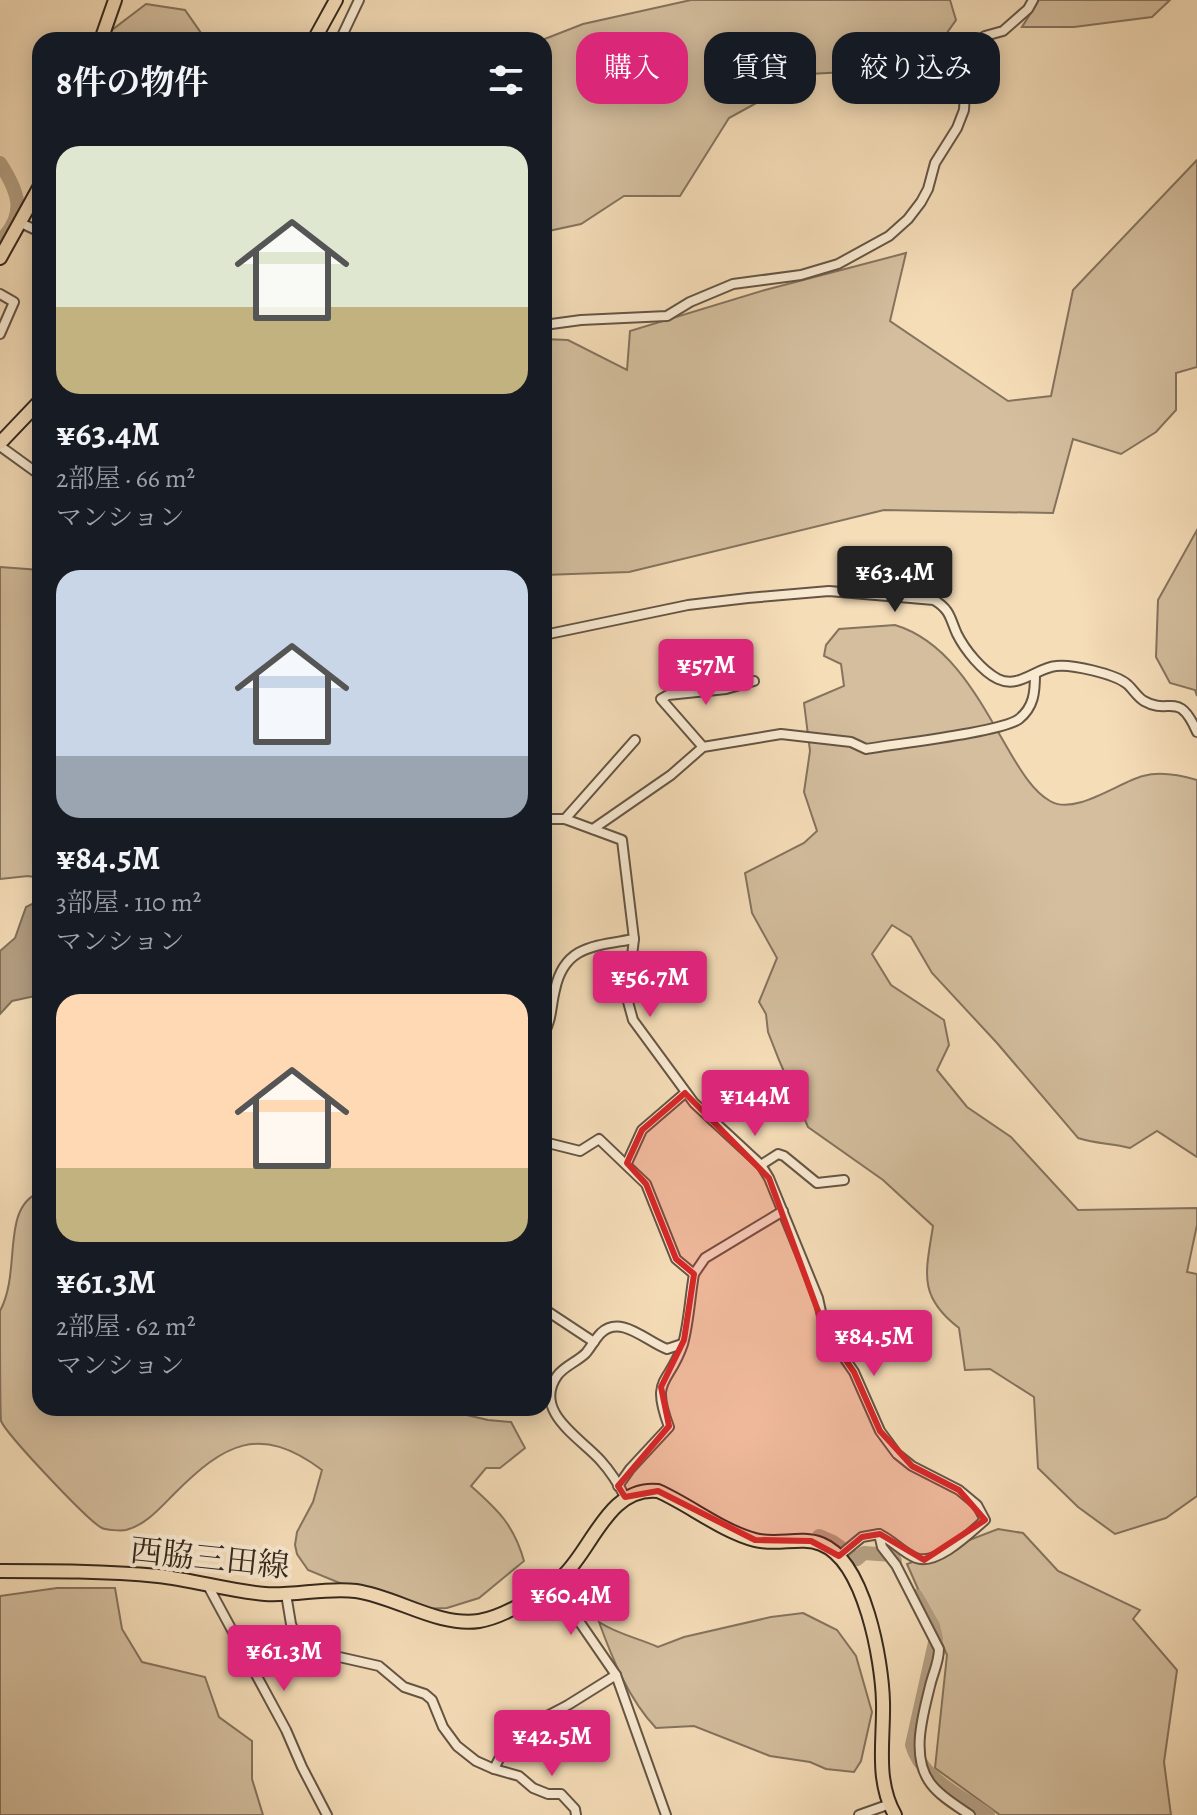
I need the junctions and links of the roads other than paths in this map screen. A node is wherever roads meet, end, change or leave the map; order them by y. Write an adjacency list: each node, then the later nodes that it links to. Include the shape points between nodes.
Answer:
1 (115, 0): 5 (main road)
2 (336, 0): 6 (main road)
3 (359, 0): 7 (street)
4 (1033, 0): 13 (street, via 1003,31 985,36 972,48 957,128 935,163 921,202 889,236 838,264 733,284 667,316)
5 (104, 32)
6 (318, 32)
7 (344, 32)
8 (32, 202): 9 (main road)
9 (21, 223): 10 (street); 11 (main road)
10 (32, 228)
11 (0, 258)
12 (0, 294): 14 (street, via 14,302)
13 (552, 324)
14 (0, 334)
15 (32, 410): 16 (main road)
16 (2, 442): 17 (street)
17 (32, 468)
18 (552, 633): 19 (street, via 688,605 829,591 934,600 952,615 958,636 988,673 1009,683)
19 (1035, 674): 21 (street, via 1054,665 1072,666 1125,682 1142,700 1184,710); 23 (street, via 1030,707 1009,725 866,749 851,742 781,734)
20 (754, 681): 23 (street, via 661,699)
21 (1197, 732)
22 (635, 740): 25 (street)
23 (703, 747): 26 (street)
24 (552, 819): 25 (street)
25 (565, 819): 26 (street)
26 (593, 829): 27 (street, via 622,840)
27 (634, 939): 28 (street, via 587,948 569,958); 29 (street, via 628,1010)
28 (552, 1007)
29 (685, 1093): 31 (street, via 642,1130); 32 (street)
30 (552, 1144): 31 (street, via 580,1151 599,1139)
31 (627, 1163): 35 (street, via 646,1184 676,1259)
32 (761, 1165): 33 (street, via 778,1154 817,1183); 34 (street)
33 (844, 1180)
34 (783, 1211): 35 (street, via 705,1258); 42 (street, via 818,1298 825,1330 854,1372 880,1431 897,1454 959,1490 985,1520 968,1536 924,1560)
35 (694, 1274): 38 (street)
36 (552, 1314): 37 (street)
37 (594, 1342): 38 (street, via 610,1326 620,1325 667,1349); 39 (street, via 557,1375)
38 (683, 1344): 41 (street, via 661,1387 669,1427 630,1469)
39 (552, 1387)
40 (552, 1405): 41 (street, via 565,1430 602,1462)
41 (622, 1492): 43 (main road, via 658,1491 755,1540 811,1541); 45 (main road, 西脇三田線, via 576,1562)
42 (879, 1534): 43 (street, via 862,1537); 55 (street, via 939,1649 919,1746 921,1767 939,1792)
43 (839, 1556): 50 (main road, via 854,1580 878,1645 883,1776)
44 (0, 1571): 46 (main road, 西脇三田線, via 141,1575)
45 (555, 1583): 47 (main road, 西脇三田線, via 493,1617 470,1622 355,1591); 48 (street)
46 (207, 1584): 47 (main road, 西脇三田線); 51 (street)
47 (286, 1594): 49 (street, via 296,1636 326,1654 379,1666 404,1687 425,1694 457,1746)
48 (616, 1675): 49 (street, via 511,1735); 53 (street)
49 (494, 1769): 52 (street, via 519,1776 548,1794 561,1794)
50 (892, 1809): 54 (street)
51 (327, 1815)
52 (576, 1815)
53 (666, 1815)
54 (859, 1815)
55 (970, 1815)

